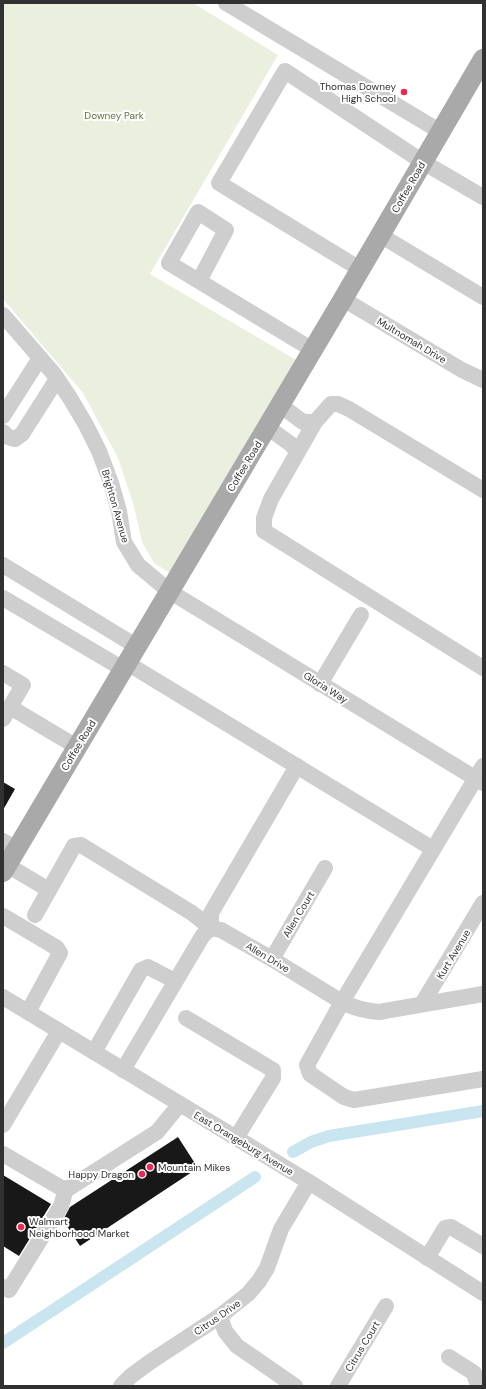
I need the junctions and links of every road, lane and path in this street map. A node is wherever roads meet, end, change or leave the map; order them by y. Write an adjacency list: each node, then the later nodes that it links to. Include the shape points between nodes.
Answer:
1 (226, 3): 3 (street)
2 (483, 59): 3 (main road, Coffee Road)
3 (441, 132): 4 (main road, Coffee Road)
4 (423, 162): 5 (street); 6 (main road, Coffee Road); 7 (street, via 284,71 219,184)
5 (483, 197)
6 (380, 235): 7 (main road, Coffee Road); 9 (street)
7 (360, 269): 10 (main road, Coffee Road)
8 (199, 281): 12 (street)
9 (483, 297)
10 (343, 299): 12 (main road, Coffee Road); 15 (street, Multnomah Drive)
11 (3, 315): 13 (street, Brighton Avenue)
12 (313, 350): 16 (main road, Coffee Road)
13 (40, 358): 14 (street, Brighton Avenue); 17 (street)
14 (57, 379): 20 (street, via 22,434 15,439); 24 (street, Brighton Avenue, via 86,425 98,451 113,490 124,542 138,565)
15 (483, 380)
16 (280, 405): 18 (street, via 303,422); 19 (main road, Coffee Road)
17 (3, 416)
18 (315, 422): 21 (street); 22 (street, via 331,404 338,404)
19 (267, 427): 21 (street, via 292,445); 24 (main road, Coffee Road)
20 (3, 432)
21 (297, 452): 28 (street, via 271,499 264,518 264,531)
22 (483, 490)
23 (3, 565): 27 (street)
24 (169, 591): 27 (main road, Coffee Road); 30 (street, Gloria Way)
25 (3, 598): 27 (street)
26 (361, 615): 30 (street)
27 (128, 659): 32 (main road, Coffee Road); 33 (street)
28 (483, 668)
29 (3, 673): 31 (street, via 23,685)
30 (320, 684): 34 (street, Gloria Way)
31 (6, 713): 32 (street)
32 (77, 747): 36 (main road, Coffee Road)
33 (297, 766): 35 (street); 42 (street, via 211,913)
34 (480, 776): 35 (street)
35 (433, 849): 47 (street)
36 (7, 857): 38 (street)
37 (326, 868): 43 (street, Allen Court)
38 (49, 890): 40 (street); 42 (street, Allen Drive, via 74,846 81,845 192,913)
39 (483, 903): 48 (street, Kurt Avenue)
40 (35, 915)
41 (3, 916): 49 (street, via 57,948 60,953)
42 (211, 928): 43 (street, Allen Drive, via 221,930); 44 (street, via 203,935)
43 (272, 959): 47 (street, Allen Drive)
44 (175, 981): 52 (street, via 148,967 142,970); 53 (street)
45 (483, 994): 48 (street, Allen Drive)
46 (3, 997): 49 (street, East Orangeburg Avenue)
47 (342, 1002): 48 (street, Allen Drive, via 352,1008 380,1012); 54 (street, via 307,1065 310,1074 344,1097 354,1100)
48 (422, 1004)
49 (28, 1012): 51 (street, East Orangeburg Avenue)
50 (186, 1018): 57 (street, via 273,1070 273,1078)
51 (59, 1031): 52 (street, East Orangeburg Avenue); 56 (street)
52 (94, 1052): 53 (street, East Orangeburg Avenue)
53 (124, 1070): 55 (street, East Orangeburg Avenue)
54 (483, 1079)
55 (180, 1104): 57 (street, East Orangeburg Avenue); 60 (street, via 157,1132)
56 (3, 1125)
57 (236, 1138): 59 (street, East Orangeburg Avenue)
58 (3, 1154): 60 (street)
59 (309, 1182): 62 (street, East Orangeburg Avenue); 66 (street, Citrus Drive, via 281,1229 267,1268 259,1281 244,1298)
60 (66, 1189): 63 (street, via 61,1206 9,1290)
61 (483, 1246): 62 (street, via 451,1227 445,1228)
62 (427, 1258): 64 (street, East Orangeburg Avenue)
63 (3, 1287)
64 (483, 1293)
65 (386, 1306): 71 (street, Citrus Court)
66 (220, 1316): 69 (street, Citrus Drive, via 150,1362); 70 (street, via 225,1331 237,1346)
67 (449, 1357): 68 (street, via 474,1373)
68 (477, 1384)
69 (121, 1386)
70 (294, 1386)
71 (338, 1386)

